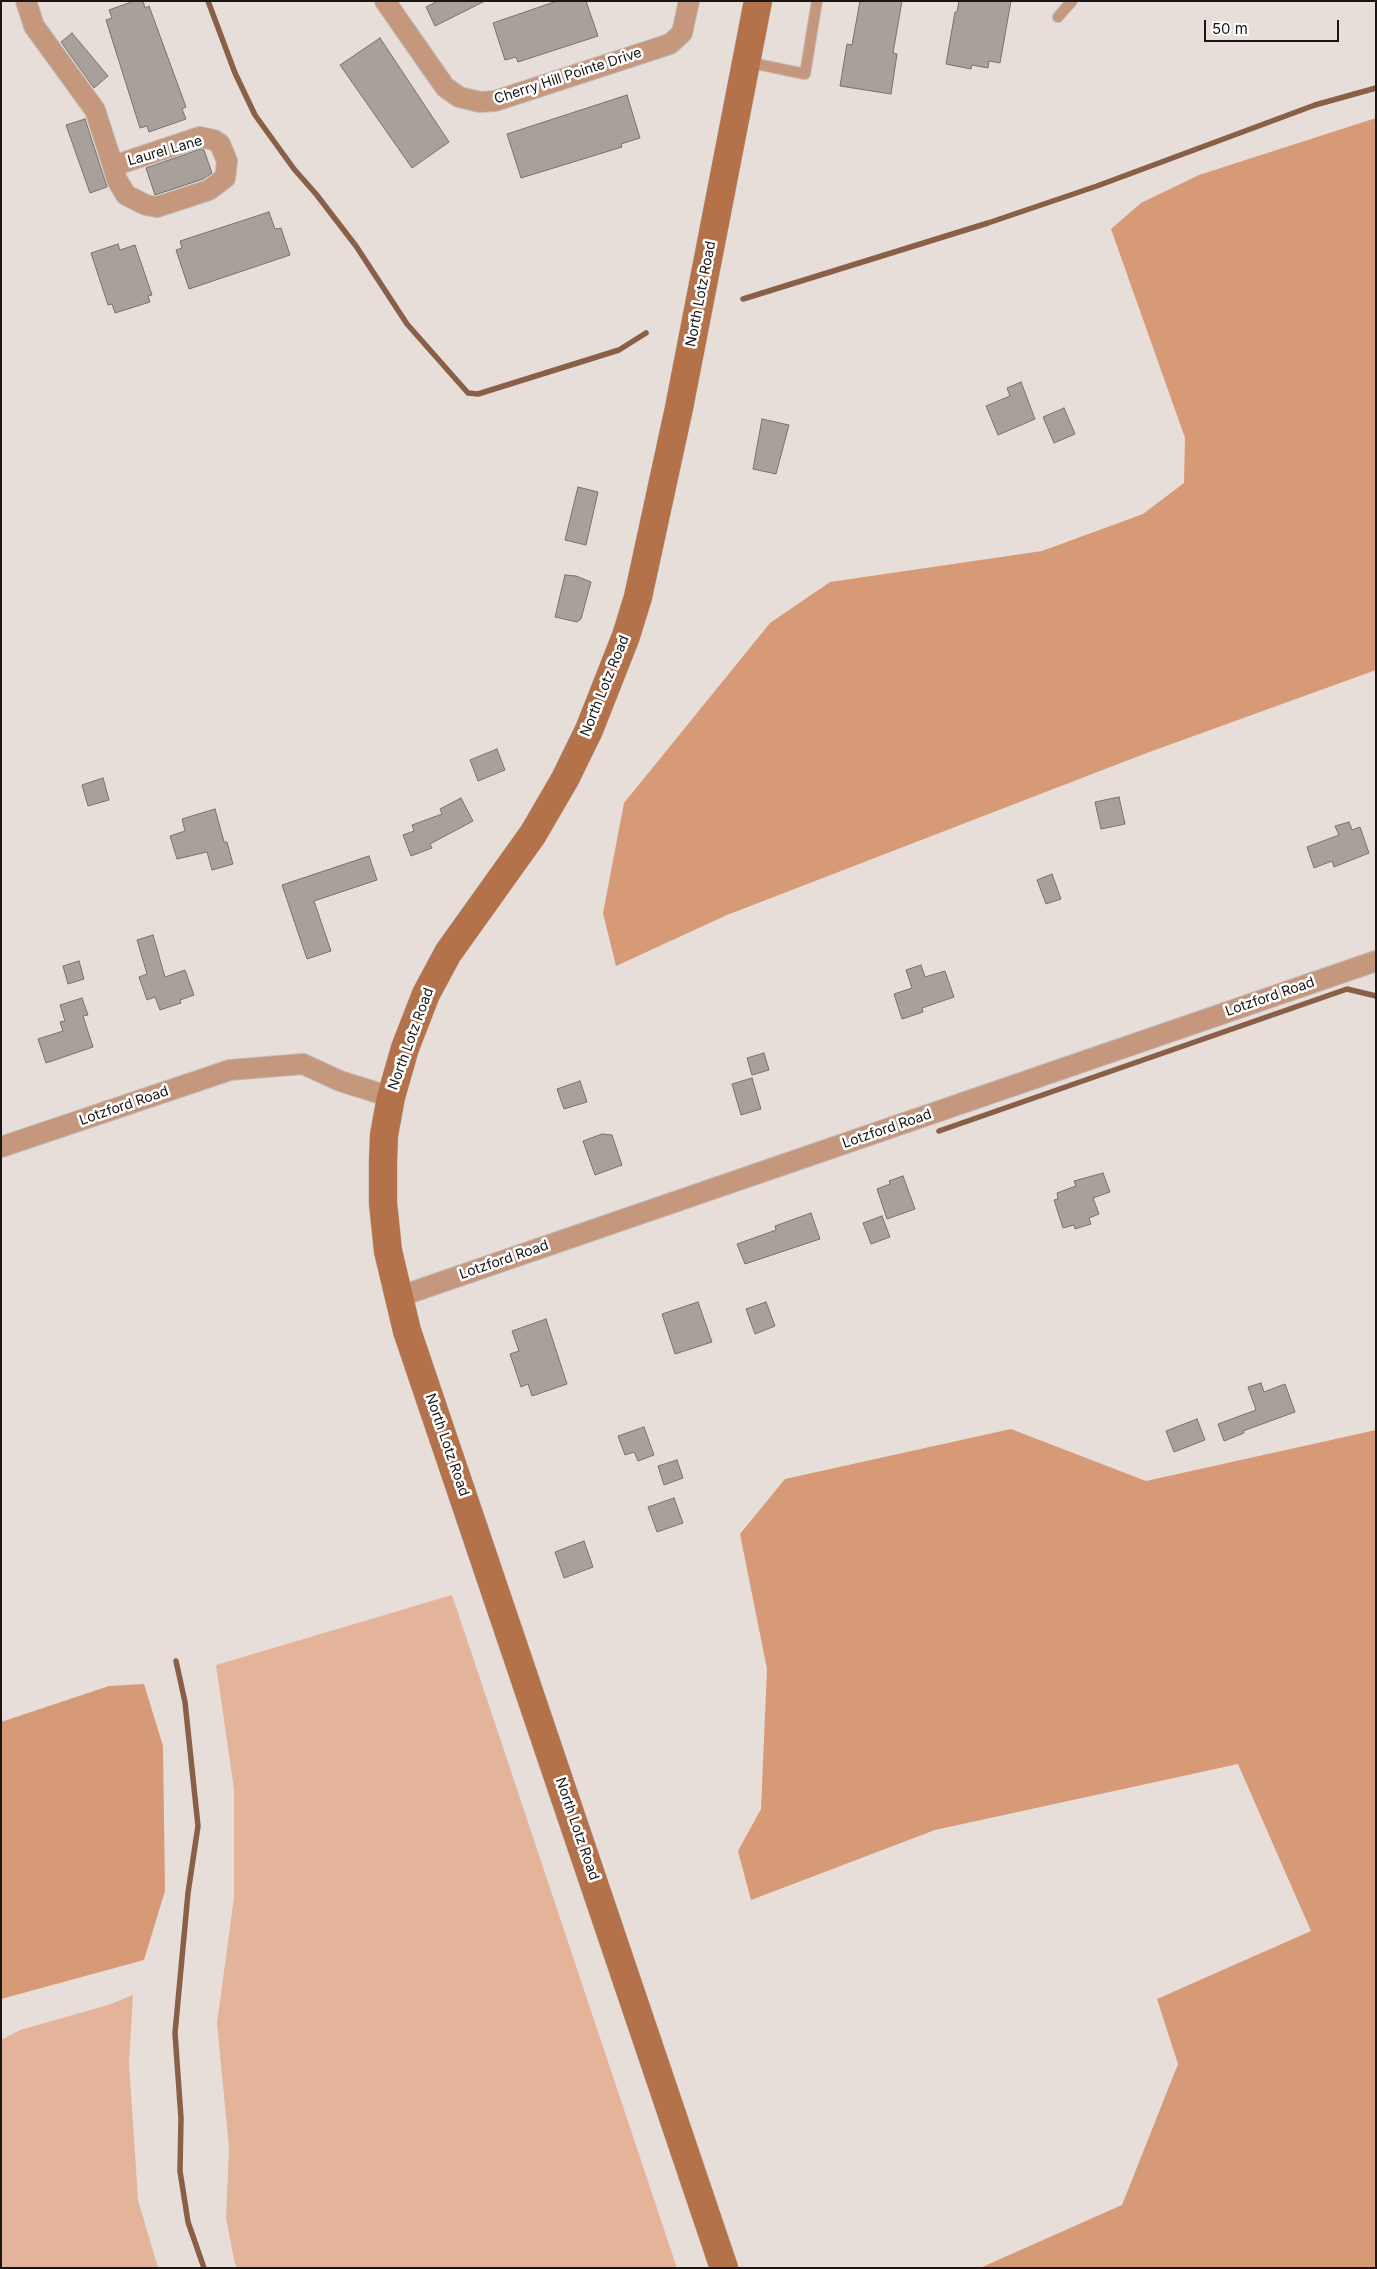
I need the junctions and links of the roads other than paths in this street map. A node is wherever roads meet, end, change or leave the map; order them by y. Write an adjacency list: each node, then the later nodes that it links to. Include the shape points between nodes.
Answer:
1 (26, 1): 9 (street, Laurel Lane, via 34,26 95,110)
2 (385, 1): 3 (street, Cherry Hill Pointe Drive, via 445,86 459,97 480,102 495,101 670,44 682,32)
3 (689, 1)
4 (758, 1): 8 (street, North Lotz Road)
5 (817, 1): 8 (lane, via 805,74)
6 (1072, 1): 7 (lane)
7 (1058, 17)
8 (748, 62): 11 (street, North Lotz Road, via 679,408 642,580 626,636 589,730 565,779 533,834 436,974 405,1048)
9 (113, 166): 9 (street, Laurel Lane, via 126,195 157,207 216,186 225,178 227,161 220,144 200,137)
10 (1376, 961): 13 (street, Lotzford Road)
11 (391, 1097): 12 (street, Lotzford Road, via 340,1081 303,1064 230,1070); 13 (street, North Lotz Road, via 384,1135 383,1203 388,1251)
12 (1, 1147)
13 (398, 1297): 14 (street, North Lotz Road)
14 (724, 2268)

